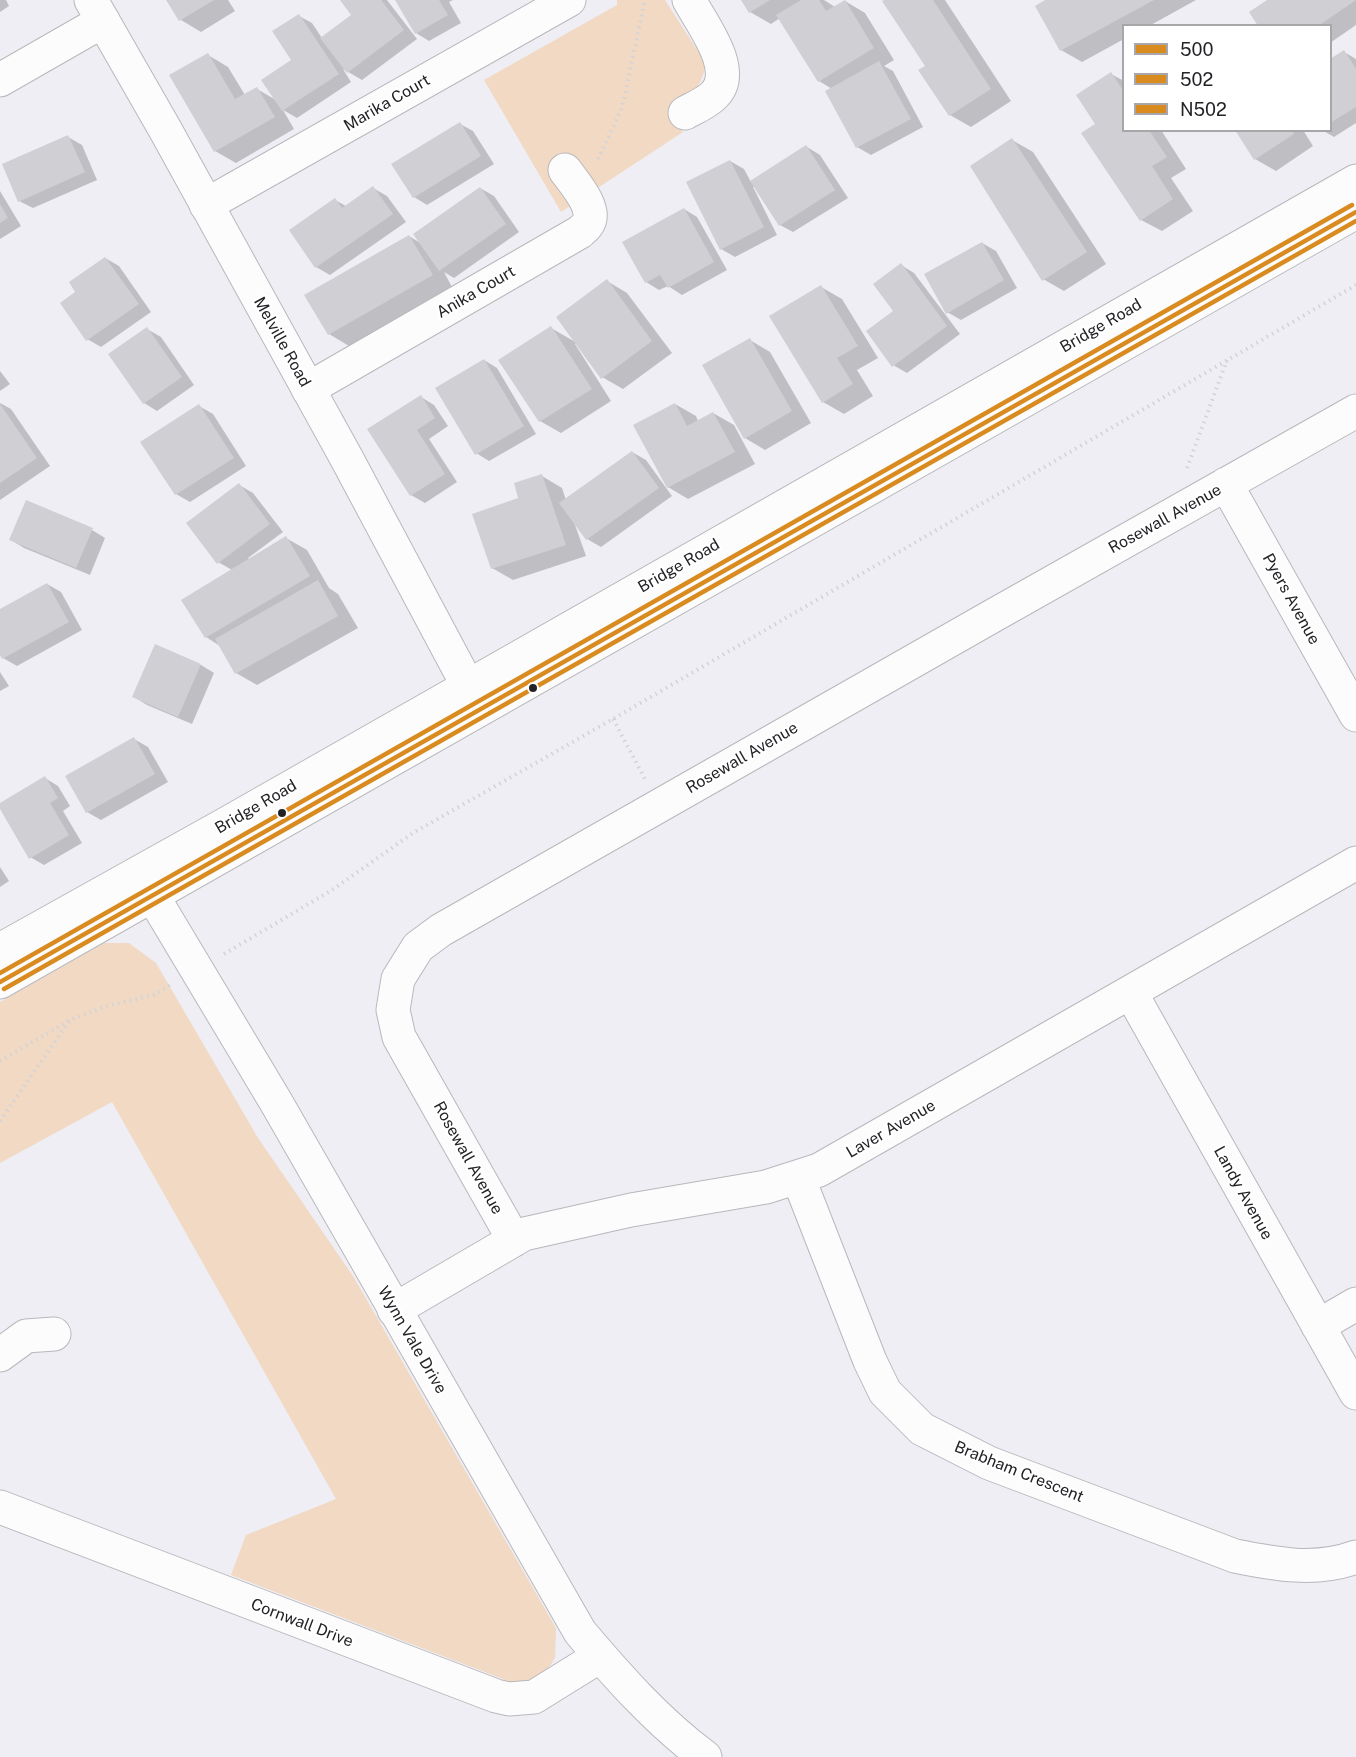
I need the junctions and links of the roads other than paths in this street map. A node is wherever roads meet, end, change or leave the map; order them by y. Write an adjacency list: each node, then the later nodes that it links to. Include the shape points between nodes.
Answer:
1 (568, 0): 8 (street, Marika Court)
2 (689, 0): 5 (street, via 724,70 722,84 714,96)
3 (97, 11): 4 (street); 8 (street, Melville Road)
4 (0, 80)
5 (685, 113)
6 (571, 178): 10 (street, Anika Court, via 588,202 588,224 580,232)
7 (1356, 181): 13 (street, Bridge Road)
8 (206, 205): 10 (street, Melville Road)
9 (1356, 212): 13 (street, Bridge Road)
10 (308, 389): 13 (street, Melville Road)
11 (1356, 411): 12 (street, Rosewall Avenue)
12 (1226, 484): 14 (street, Pyers Avenue); 21 (street, Rosewall Avenue, via 452,924 418,947 398,979 393,1010 399,1037)
13 (478, 695): 16 (street, Bridge Road)
14 (1356, 715)
15 (1356, 863): 19 (street, Laver Avenue)
16 (142, 885): 17 (street, Bridge Road); 18 (street, Bridge Road); 23 (street, Wynn Vale Drive, via 276,1102)
17 (0, 950)
18 (0, 982)
19 (1131, 993): 20 (street, Laver Avenue, via 819,1170); 24 (street, Landy Avenue)
20 (798, 1177): 21 (street, Laver Avenue, via 766,1187 630,1210 524,1234); 29 (street, Brabham Crescent, via 885,1392 922,1429 989,1463 1235,1556 1301,1566)
21 (514, 1240): 23 (street, Laver Avenue)
22 (1356, 1304): 24 (street)
23 (394, 1310): 30 (street, Wynn Vale Drive, via 562,1604)
24 (1318, 1326): 27 (street, Landy Avenue)
25 (54, 1334): 26 (street, via 26,1336)
26 (0, 1355)
27 (1356, 1393)
28 (0, 1507): 30 (street, Cornwall Drive, via 496,1696 534,1697)
29 (1356, 1557)
30 (600, 1656): 31 (street, Wynn Vale Drive, via 628,1688)
31 (705, 1757)

